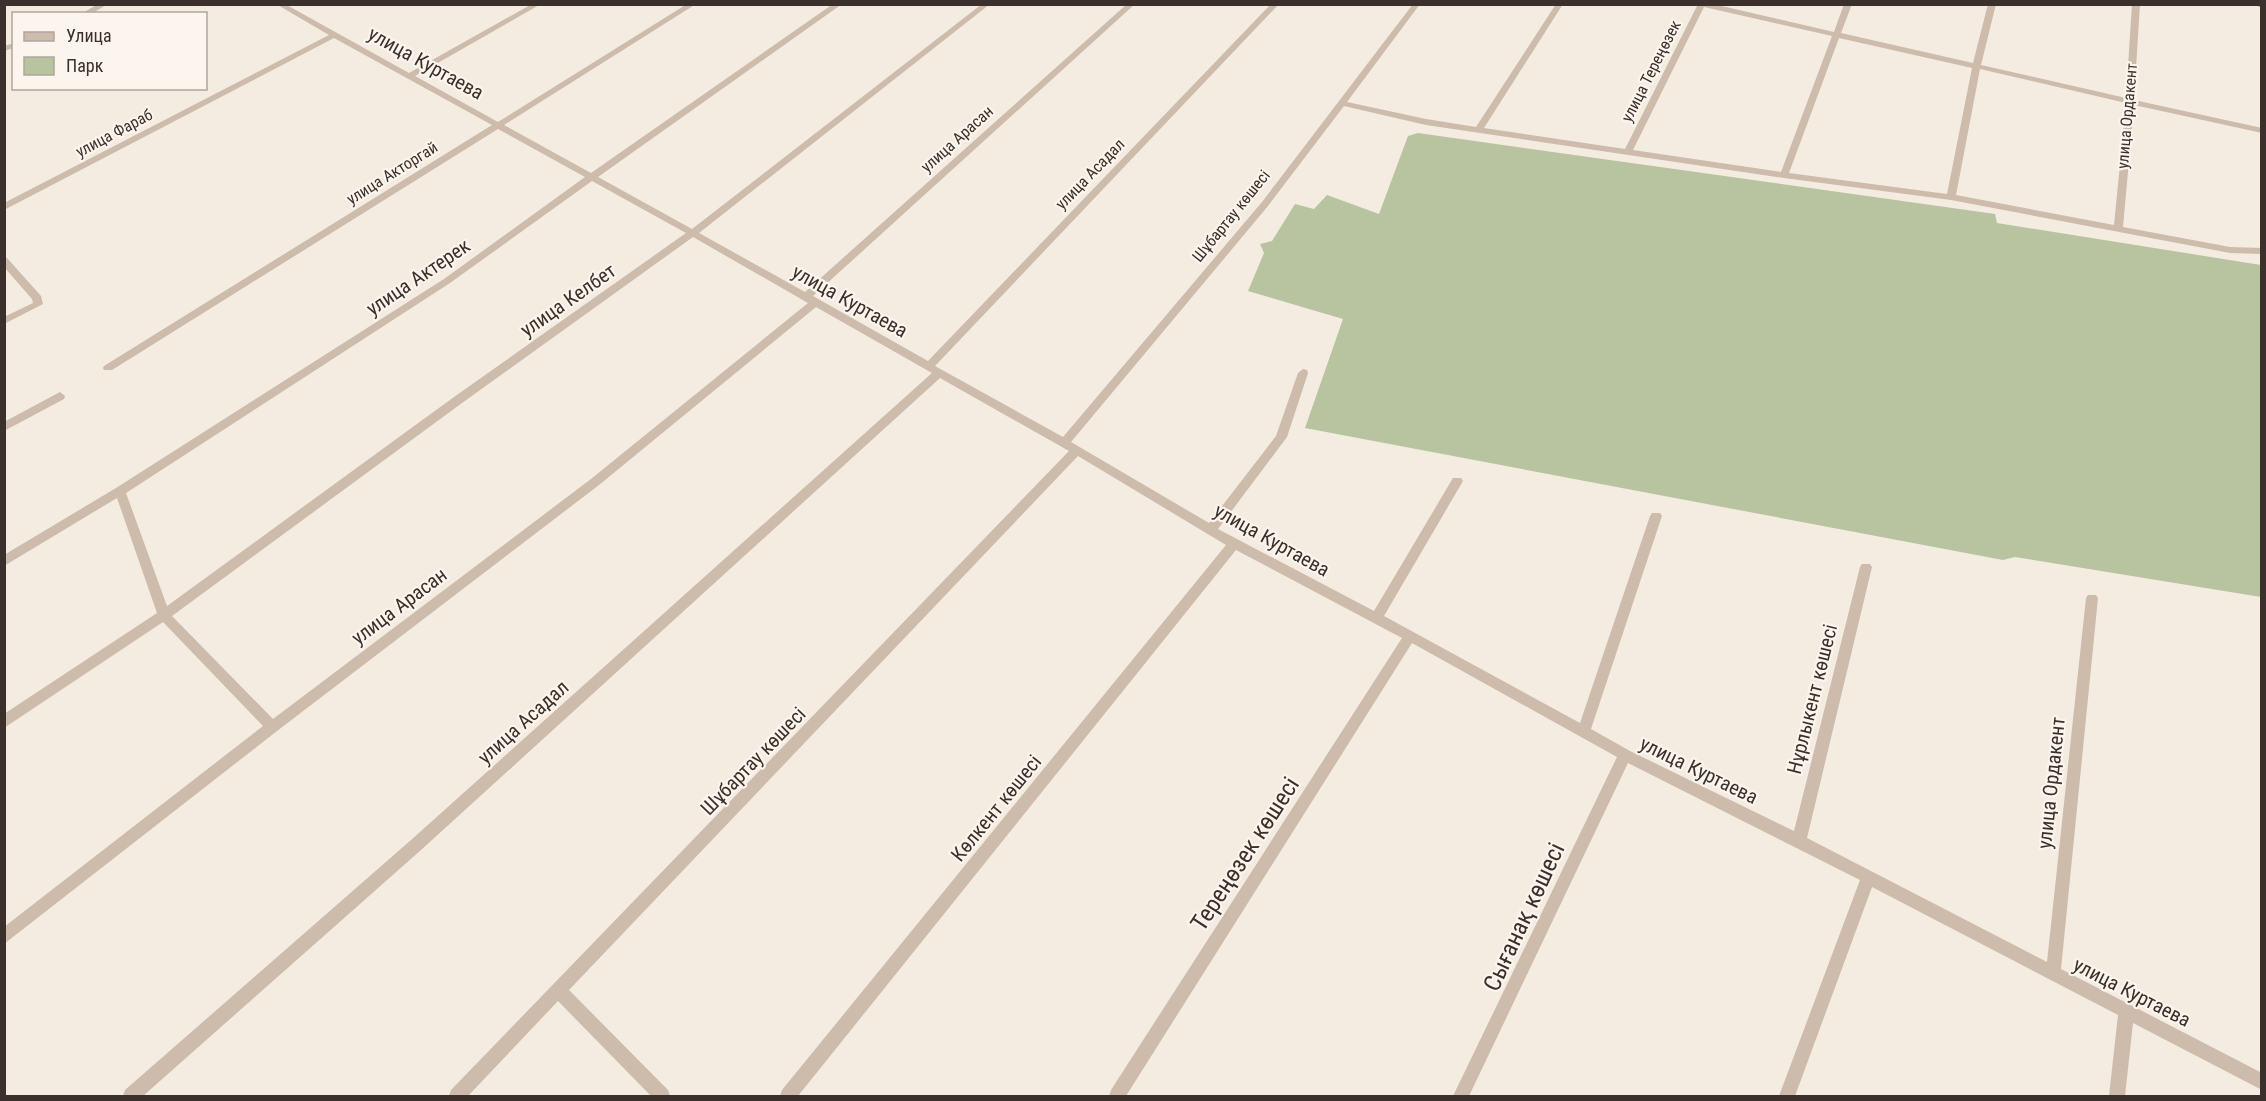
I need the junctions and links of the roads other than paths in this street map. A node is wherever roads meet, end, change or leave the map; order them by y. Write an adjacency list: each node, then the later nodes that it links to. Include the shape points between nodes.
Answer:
1 (105, 4): 15 (street)
2 (279, 4): 16 (street, улица Куртаева)
3 (538, 4): 19 (street)
4 (693, 4): 22 (street, улица Акторгай)
5 (839, 4): 27 (street, улица Актерек)
6 (987, 4): 31 (street, улица Келбет)
7 (1132, 4): 34 (street, улица Арасан)
8 (1275, 4): 37 (street, улица Асадал)
9 (1417, 4): 21 (street, Шұбартау көшесі)
10 (1560, 4): 23 (street)
11 (1848, 4): 17 (street)
12 (1992, 4): 18 (street)
13 (2136, 4): 20 (street, улица Ордакент)
14 (1702, 5): 17 (street); 25 (street, улица Тереңөзек)
15 (88, 12)
16 (334, 35): 19 (street, улица Куртаева); 29 (street, улица Фараб)
17 (1837, 35): 18 (street); 26 (street)
18 (1976, 67): 20 (street); 28 (street)
19 (409, 75): 22 (street, улица Куртаева)
20 (2130, 101): 24 (street); 30 (street, улица Ордакент)
21 (1341, 103): 23 (street); 41 (street, Шұбартау көшесі)
22 (500, 125): 27 (street, улица Куртаева); 36 (street, улица Акторгай)
23 (1479, 129): 25 (street)
24 (2262, 131)
25 (1628, 151): 26 (street)
26 (1784, 175): 28 (street)
27 (591, 177): 31 (street, улица Куртаева); 43 (street, улица Актерек, via 447,281)
28 (1951, 197): 30 (street)
29 (4, 207)
30 (2118, 227): 32 (street, via 2230,250)
31 (693, 233): 34 (street, улица Куртаева); 50 (street, улица Келбет)
32 (2262, 250)
33 (4, 260): 35 (street, via 38,298 38,304)
34 (809, 301): 37 (street, улица Куртаева); 54 (street, улица Арасан, via 595,482)
35 (4, 321)
36 (108, 368)
37 (934, 370): 41 (street, улица Куртаева); 64 (street, улица Асадал, via 416,845)
38 (1303, 373): 45 (street, via 1281,437)
39 (60, 396): 40 (street)
40 (4, 427)
41 (1070, 447): 45 (street, улица Куртаева); 61 (street, Шұбартау көшесі)
42 (1457, 481): 51 (street)
43 (120, 491): 47 (street, улица Актерек); 50 (street)
44 (1656, 516): 55 (street)
45 (1211, 529): 46 (street, улица Куртаева)
46 (1234, 544): 51 (street, улица Куртаева); 67 (street, Көлкент көшесі)
47 (4, 561)
48 (1866, 567): 57 (street, Нұрлыкент көшесі)
49 (2092, 598): 60 (street, улица Ордакент)
50 (164, 615): 53 (street, улица Келбет); 54 (street)
51 (1376, 618): 52 (street, улица Куртаева)
52 (1410, 636): 55 (street, улица Куртаева); 68 (street, Тереңөзек көшесі)
53 (4, 722)
54 (272, 727): 59 (street, улица Арасан)
55 (1583, 733): 56 (street, улица Куртаева)
56 (1625, 755): 57 (street, улица Куртаева); 69 (street, Сығанақ көшесі)
57 (1799, 841): 58 (street, улица Куртаева)
58 (1868, 879): 60 (street, улица Куртаева); 70 (street)
59 (4, 937)
60 (2053, 974): 62 (street, улица Куртаева)
61 (559, 991): 65 (street, Шұбартау көшесі); 66 (street)
62 (2126, 1012): 63 (street, улица Куртаева); 71 (street)
63 (2262, 1082)
64 (131, 1096)
65 (457, 1096)
66 (662, 1096)
67 (788, 1096)
68 (1117, 1096)
69 (1461, 1096)
70 (1786, 1096)
71 (2117, 1096)

